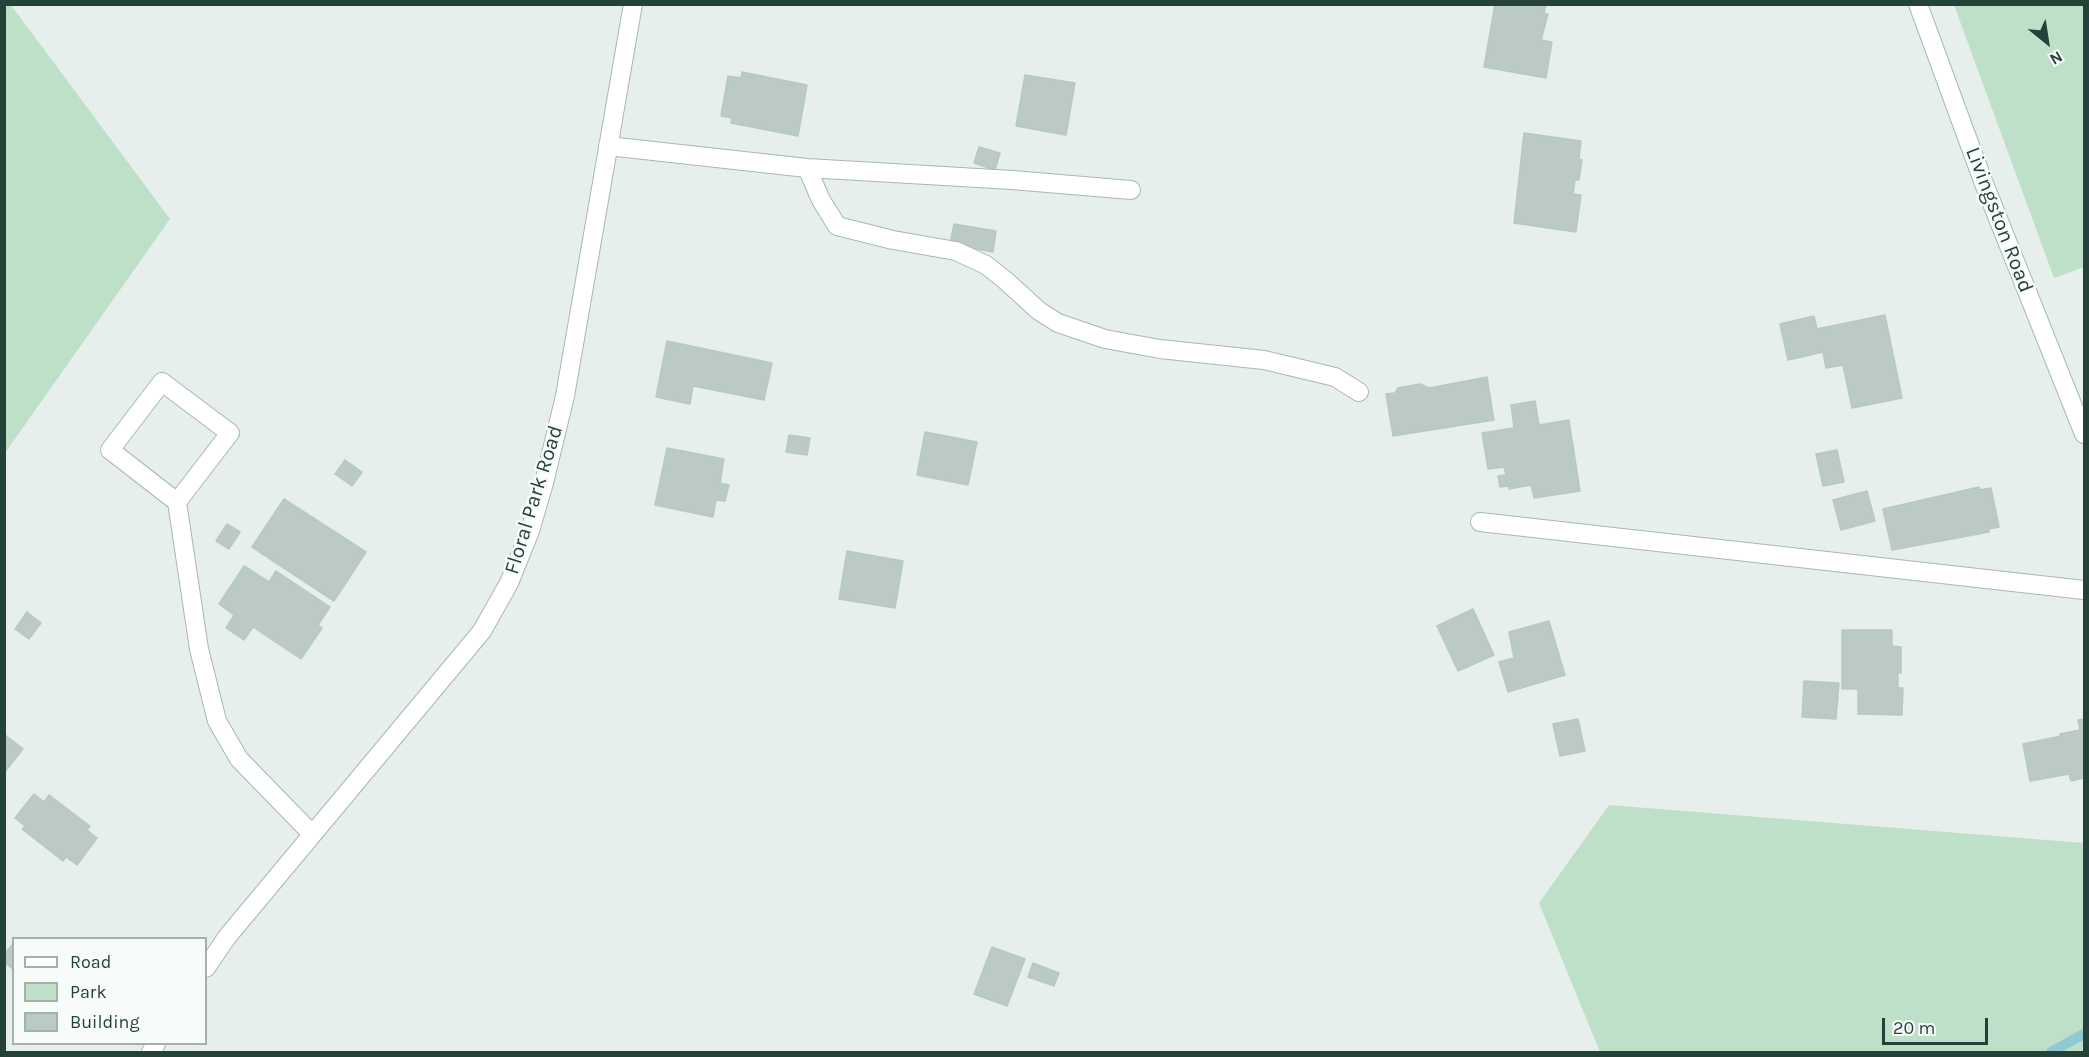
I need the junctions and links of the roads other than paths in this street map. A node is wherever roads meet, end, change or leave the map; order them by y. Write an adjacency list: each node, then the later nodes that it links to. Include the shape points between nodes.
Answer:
1 (633, 4): 3 (street, Floral Park Road)
2 (1918, 4): 7 (street, Livingston Road, via 1983,181)
3 (608, 146): 4 (street); 11 (street, Floral Park Road, via 565,396 530,531 509,583 482,631)
4 (807, 168): 5 (street); 6 (street, via 837,225 956,251 986,265 1058,323 1105,339 1160,349 1264,360 1335,377)
5 (1131, 190)
6 (1359, 392)
7 (2085, 434)
8 (177, 502): 8 (street, via 230,433 162,382 110,450); 11 (street, via 199,649 217,721 239,759)
9 (1480, 522): 10 (street)
10 (2085, 590)
11 (312, 834): 12 (street, Floral Park Road)
12 (207, 967)

